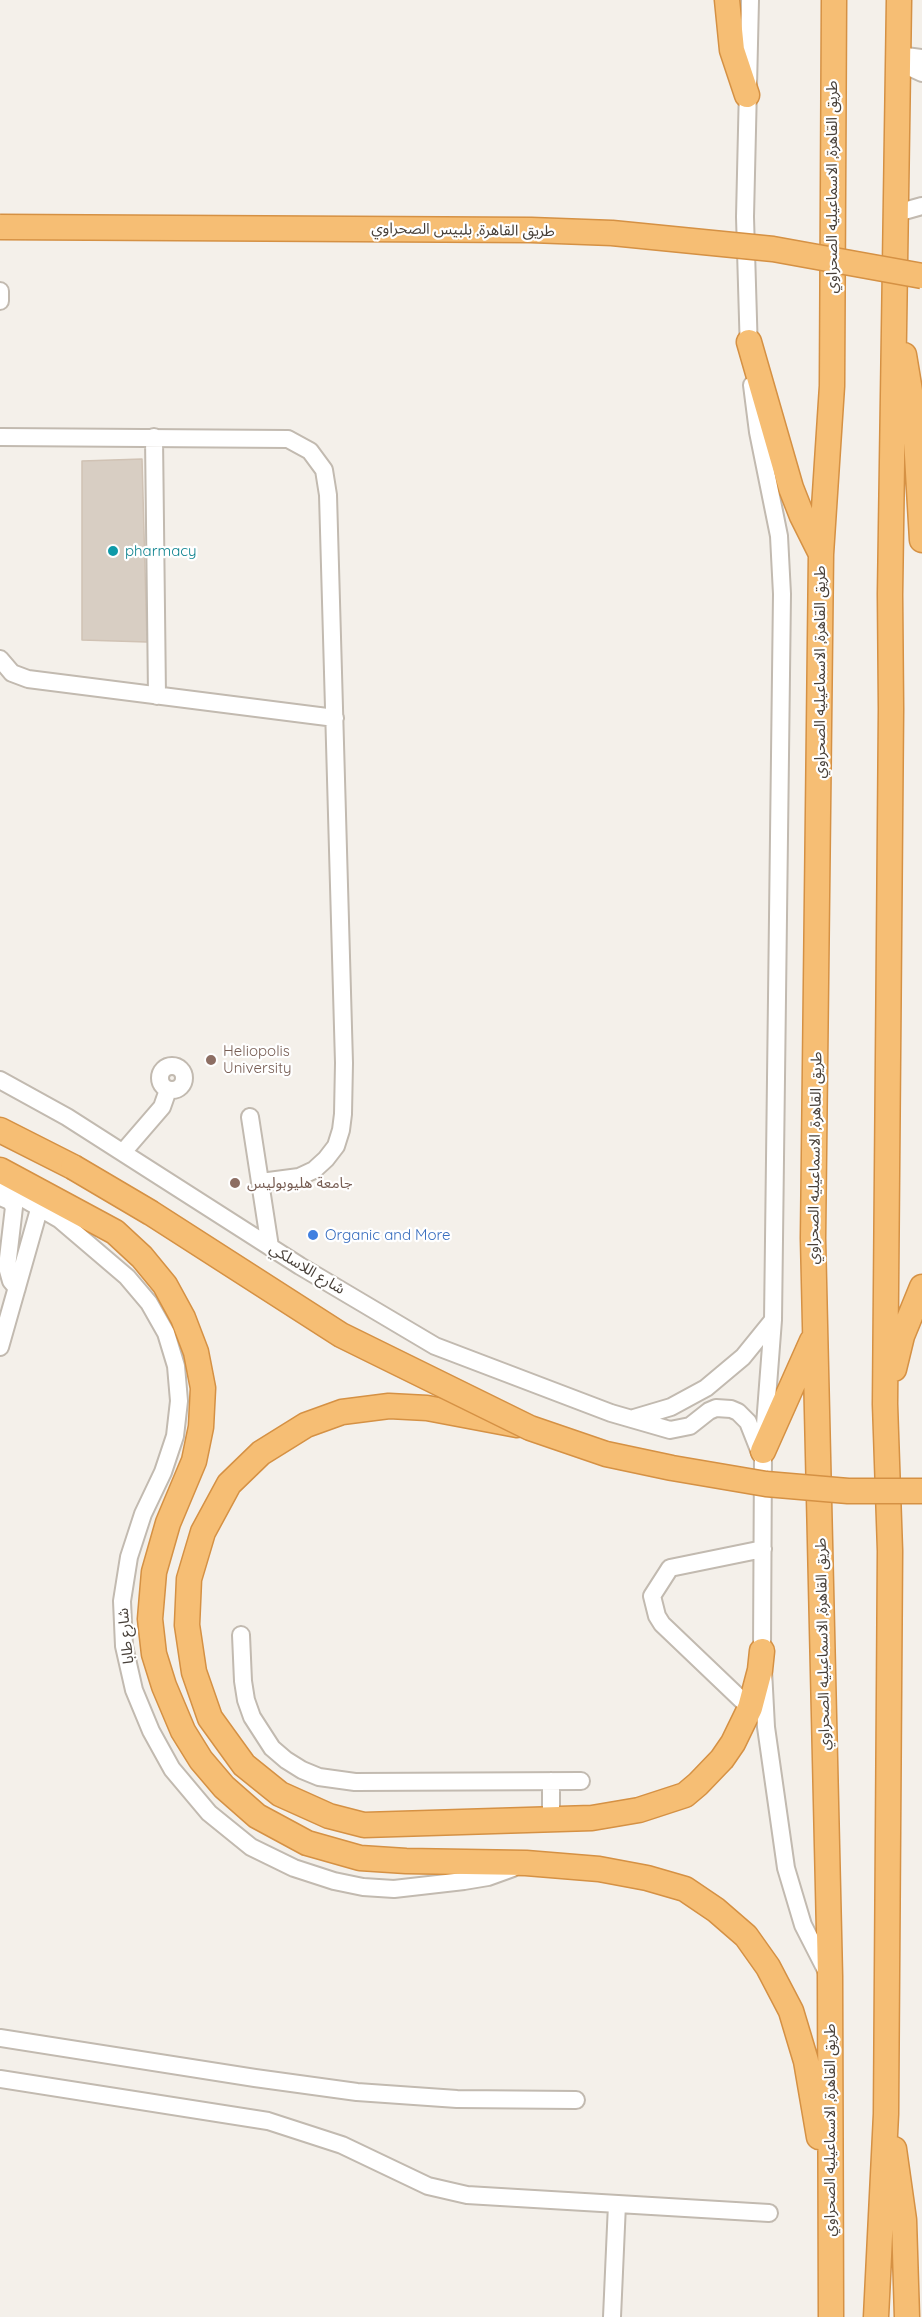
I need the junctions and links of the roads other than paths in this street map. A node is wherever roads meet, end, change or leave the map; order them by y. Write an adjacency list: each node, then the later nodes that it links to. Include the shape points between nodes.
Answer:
1 (727, 0): 8 (highway, via 732,50)
2 (750, 0): 8 (street)
3 (834, 0): 22 (highway, طريق القاهرة, الاسماعيليه الصحراوي, via 832,386)
4 (899, 0): 6 (highway)
5 (922, 58): 6 (street)
6 (898, 59): 7 (street); 10 (highway)
7 (922, 73)
8 (747, 95): 17 (street, via 745,262)
9 (922, 206): 10 (street)
10 (897, 213): 11 (street); 14 (highway)
11 (922, 214)
12 (0, 227): 13 (highway, طريق القاهرة, بلبيس الصحراوي, bridge, via 612,233 773,249)
13 (922, 276)
14 (893, 290): 20 (highway); 44 (highway)
15 (0, 291): 16 (street)
16 (0, 301)
17 (749, 342): 22 (highway, via 788,480); 41 (street, via 758,432 779,536 782,594)
18 (0, 436): 19 (street)
19 (154, 437): 24 (street); 25 (street, via 288,440 318,460 328,482)
20 (920, 460): 21 (highway)
21 (922, 540)
22 (821, 554): 42 (highway, طريق القاهرة, الاسماعيليه الصحراوي)
23 (0, 659): 24 (street, via 5,668 19,677)
24 (157, 696): 25 (street)
25 (335, 718): 32 (street, via 344,1063 341,1130 336,1146 314,1170 299,1177)
26 (0, 1080): 30 (street, شارع اللاسلكي)
27 (168, 1090): 30 (street, via 162,1107)
28 (250, 1117): 32 (street)
29 (0, 1130): 46 (highway, bridge, via 161,1219 341,1335)
30 (124, 1151): 37 (street, شارع اللاسلكي)
31 (0, 1170): 56 (highway, via 115,1232 142,1257 170,1293 196,1352 203,1388 201,1427 194,1461 168,1523 154,1572 150,1619 154,1654 164,1686 183,1731 201,1760 257,1816 307,1843 360,1858)
32 (261, 1182): 37 (street)
33 (0, 1185): 35 (street, شارع طابا)
34 (0, 1197): 36 (street, via 14,1207)
35 (40, 1206): 39 (street); 56 (street, شارع طابا, via 127,1277 149,1303 166,1333 176,1366 179,1401 175,1436 129,1557 122,1601 124,1646 134,1690 172,1769 209,1814 251,1847 294,1868 334,1881 394,1889 488,1877)
36 (5, 1231): 39 (street, via 6,1267)
37 (270, 1247): 45 (street, شارع اللاسلكي, via 435,1346)
38 (922, 1287): 44 (highway, via 902,1336)
39 (17, 1288): 40 (street)
40 (5, 1311): 43 (street)
41 (773, 1320): 45 (street, via 743,1357 706,1388 671,1407); 47 (street)
42 (815, 1333): 47 (highway); 57 (highway, طريق القاهرة, الاسماعيليه الصحراوي)
43 (2, 1337)
44 (885, 1404): 61 (highway, via 890,1551)
45 (633, 1419): 47 (street, شارع اللاسلكي, via 681,1430 716,1408 731,1409 748,1422)
46 (530, 1428): 48 (highway, bridge, via 606,1454 766,1484 848,1491); 55 (highway, bridge, via 427,1408 389,1406 342,1412 306,1425 261,1453 229,1484 203,1532 189,1579 187,1624 194,1672 210,1718 244,1765 280,1794 329,1816 364,1825)
47 (763, 1456): 49 (street)
48 (922, 1491)
49 (763, 1550): 51 (street); 52 (street, via 670,1568 652,1596 662,1624)
50 (241, 1635): 53 (street, via 243,1681 252,1717 272,1748 302,1770 319,1777 355,1782)
51 (762, 1651): 52 (highway); 57 (street, via 766,1727 786,1868 803,1925)
52 (750, 1708): 55 (highway, via 722,1759 685,1795 616,1815)
53 (551, 1781): 54 (street); 55 (street)
54 (581, 1781)
55 (551, 1820)
56 (526, 1863): 62 (highway, via 599,1869 685,1889 746,1936 791,2011 806,2061)
57 (830, 1976): 62 (highway, طريق القاهرة, الاسماعيليه الصحراوي)
58 (0, 2038): 60 (street, via 357,2092 457,2099)
59 (0, 2079): 63 (street, via 268,2121 342,2145 447,2192)
60 (576, 2100)
61 (886, 2114): 67 (highway); 68 (highway, via 904,2220)
62 (830, 2202): 66 (highway, طريق القاهرة, الاسماعيليه الصحراوي)
63 (617, 2204): 64 (street); 65 (street)
64 (769, 2213)
65 (612, 2317)
66 (831, 2317)
67 (876, 2317)
68 (907, 2317)

